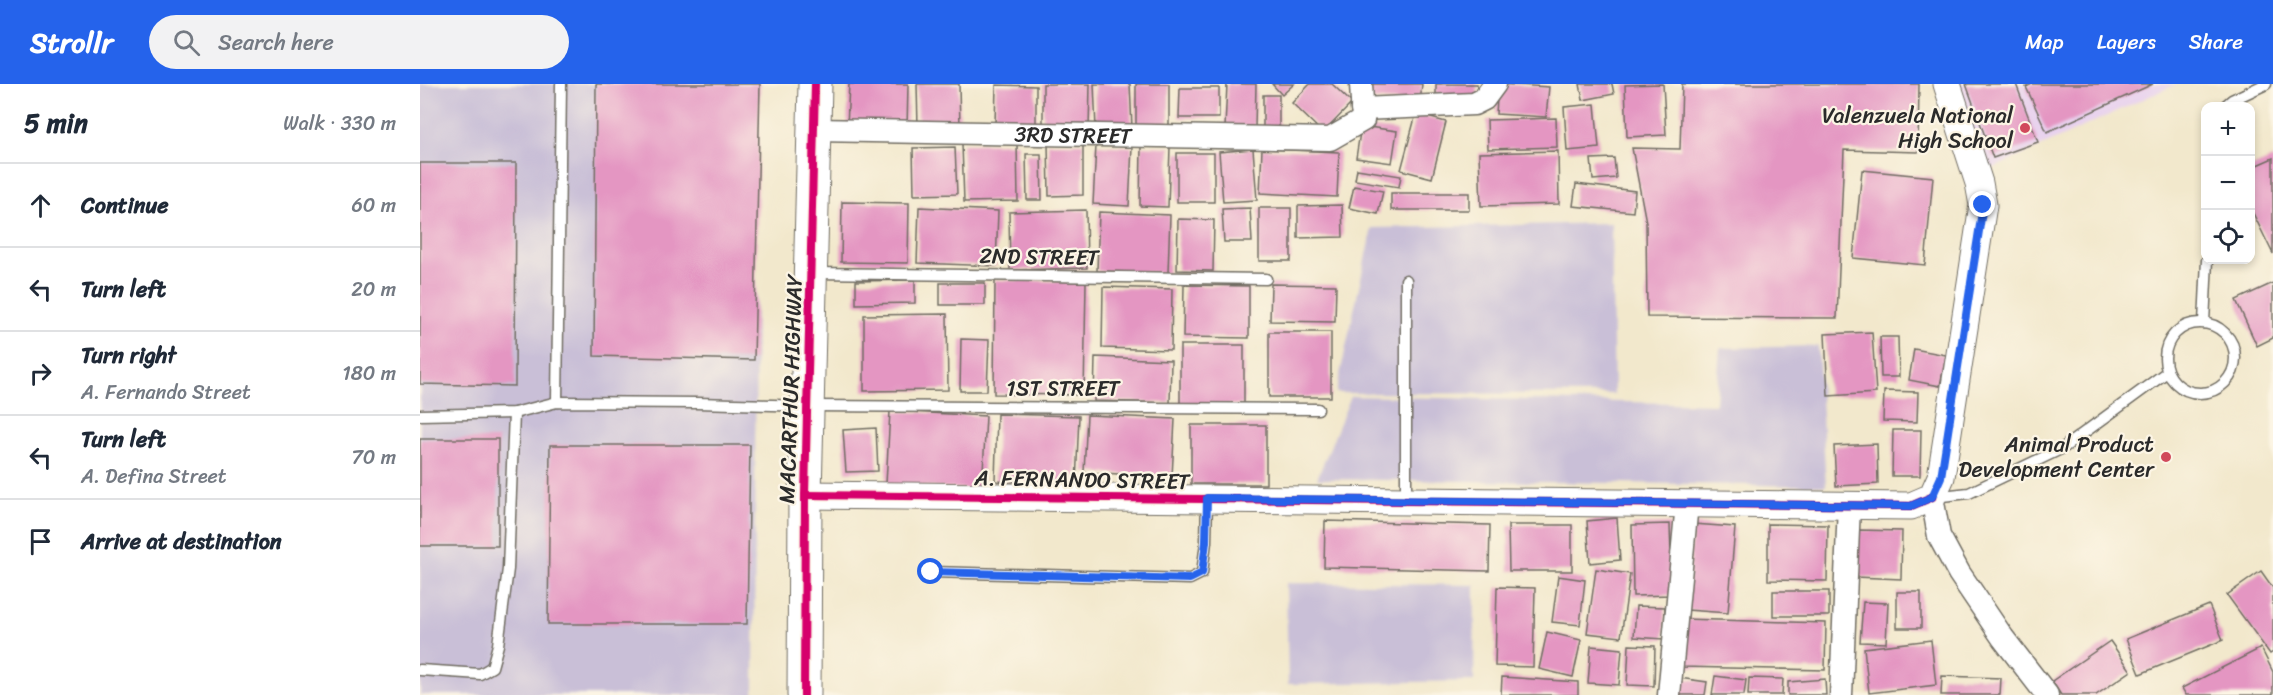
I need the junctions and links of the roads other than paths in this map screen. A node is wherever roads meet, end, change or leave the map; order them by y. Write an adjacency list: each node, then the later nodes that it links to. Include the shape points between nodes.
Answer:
1 (561, 84): 16 (lane)
2 (815, 84): 9 (highway, MACARTHUR HIGHWAY)
3 (1361, 84): 8 (street)
4 (1495, 84): 8 (street, via 1484,99 1474,104)
5 (1947, 84): 22 (street, via 1983,205 1941,477)
6 (2266, 84): 7 (lane)
7 (2230, 102)
8 (1362, 109): 9 (street, 3RD STREET, via 1363,120 1330,139)
9 (815, 130): 11 (highway, MACARTHUR HIGHWAY)
10 (2207, 264): 14 (lane)
11 (812, 272): 12 (lane, 2ND STREET); 17 (highway, MACARTHUR HIGHWAY)
12 (1266, 279)
13 (1406, 280): 24 (lane)
14 (2204, 323): 15 (lane, via 2180,329 2171,337 2164,360); 15 (lane, via 2216,327 2232,344 2234,362 2228,379 2208,392 2195,393 2174,382)
15 (2167, 372): 22 (lane, via 2063,448 1969,493)
16 (557, 402): 17 (lane, 1ST STREET); 19 (lane, 1ST STREET)
17 (808, 406): 18 (lane, 1ST STREET); 21 (highway, MACARTHUR HIGHWAY)
18 (1318, 409)
19 (514, 413): 20 (lane, 1ST STREET); 28 (lane, via 508,569 492,667 480,675)
20 (420, 415)
21 (805, 495): 23 (street, A. FERNANDO STREET); 29 (highway, MACARTHUR HIGHWAY)
22 (1932, 497): 26 (street, A. FERNANDO STREET, via 1911,506); 32 (street, via 1939,536 1959,573)
23 (1207, 498): 24 (street, A. FERNANDO STREET); 27 (lane, via 1205,560 1202,573 1190,579)
24 (1406, 500): 25 (street, A. FERNANDO STREET)
25 (1687, 503): 26 (street, A. FERNANDO STREET); 30 (street)
26 (1849, 505): 31 (street)
27 (931, 572)
28 (420, 670)
29 (804, 695)
30 (1669, 695)
31 (1841, 695)
32 (2047, 695)

